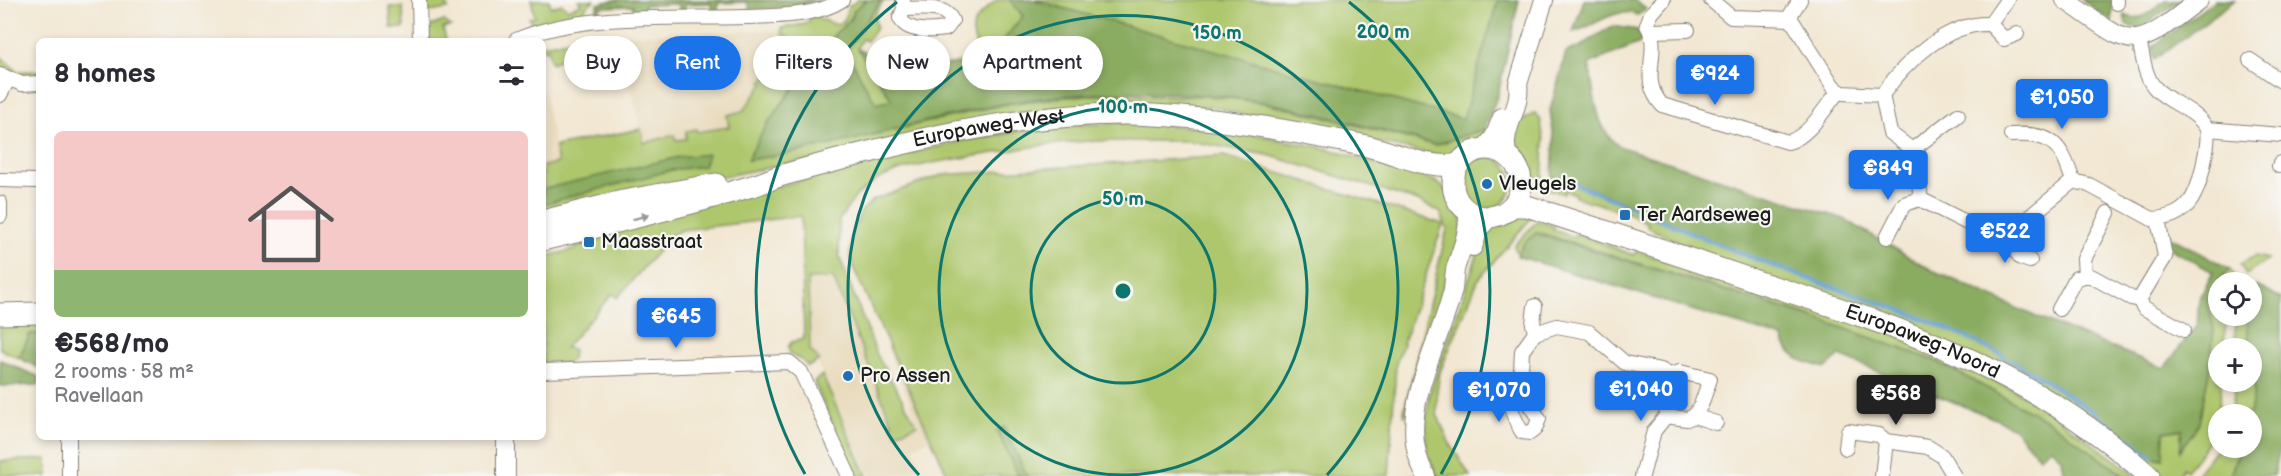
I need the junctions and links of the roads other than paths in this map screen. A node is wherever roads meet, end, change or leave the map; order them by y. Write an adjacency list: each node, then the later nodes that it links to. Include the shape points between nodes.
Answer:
1 (420, 0): 15 (street)
2 (842, 0): 16 (street, via 830,8 788,15 582,24)
3 (1545, 0): 22 (street)
4 (1663, 0): 13 (street, via 1648,19)
5 (1712, 0): 10 (street, via 1731,17)
6 (1800, 0): 10 (street)
7 (2007, 0): 11 (street)
8 (2065, 0): 17 (street, via 2120,38)
9 (2199, 0): 17 (street, via 2158,32)
10 (1791, 19): 23 (street)
11 (1990, 24): 14 (street, via 2004,39); 25 (street, via 1971,24 1946,34 1894,78)
12 (1688, 30): 13 (street)
13 (1651, 31): 23 (street, via 1649,82 1662,105 1788,142 1804,132)
14 (2017, 34)
15 (420, 38)
16 (522, 38)
17 (2139, 40): 27 (street, via 2146,71 2155,88)
18 (2250, 60): 20 (street)
19 (4, 78): 21 (street); 24 (street)
20 (2281, 81)
21 (36, 83)
22 (1518, 84): 31 (street); 33 (street, via 1505,140)
23 (1839, 91): 25 (street)
24 (0, 95)
25 (1882, 95): 32 (street, via 1890,133)
26 (1958, 115): 32 (street)
27 (2208, 129): 29 (street); 48 (street, via 2197,194 2187,205)
28 (2011, 135): 38 (street, via 2030,134 2055,143 2064,153)
29 (2281, 135)
30 (1344, 143): 34 (main road, Europaweg-West, via 1443,166); 35 (main road, Europaweg-West, via 1216,119 1125,114 1072,116 946,135); 40 (main road, Europaweg-West, via 1437,176)
31 (1485, 149): 33 (main road); 34 (main road, via 1469,153)
32 (1912, 149): 41 (street, via 1919,155)
33 (1508, 156): 39 (main road, via 1519,171)
34 (1458, 164): 40 (main road)
35 (782, 175): 49 (main road, Europaweg-West, via 678,190); 52 (main road, Europaweg-West, one-way to 35, via 755,186)
36 (0, 180): 37 (street)
37 (34, 181)
38 (2073, 181): 48 (street); 51 (street)
39 (1521, 184): 43 (main road); 53 (main road, Europaweg-Noord, via 1532,194)
40 (1452, 186): 44 (main road, via 1460,205)
41 (1920, 199): 50 (street, via 1904,204); 51 (street, via 1994,238)
42 (0, 203): 46 (street)
43 (1513, 206): 47 (main road); 53 (main road, Europaweg-Noord, via 1527,206)
44 (1468, 212): 47 (main road); 56 (street, via 1469,226)
45 (2108, 213): 55 (street, via 2084,259)
46 (0, 216)
47 (1489, 218): 56 (street, via 1479,229)
48 (2158, 219): 57 (street, via 2165,256)
49 (546, 220)
50 (1887, 237)
51 (2006, 238): 54 (street, via 2021,258)
52 (546, 239)
53 (1671, 250): 81 (main road, Europaweg-Noord, via 1904,329 1966,356 2055,404)
54 (2030, 261)
55 (2085, 276): 57 (street); 59 (street, via 2076,278)
56 (1453, 289): 77 (street, via 1419,398 1416,445)
57 (2139, 300): 62 (street, via 2144,308)
58 (1535, 306): 63 (street)
59 (2058, 309)
60 (36, 313): 61 (main road)
61 (0, 314)
62 (2184, 330)
63 (1534, 333): 65 (street, via 1557,326 1589,332 1625,363); 66 (street, via 1522,351)
64 (546, 371): 76 (street, via 786,362 798,368)
65 (1670, 375): 67 (street); 68 (street, via 1680,372 1710,379)
66 (1520, 390)
67 (1666, 416): 68 (street); 78 (street, via 1654,431)
68 (1694, 416): 69 (street)
69 (1716, 423)
70 (69, 440): 74 (street)
71 (506, 440): 75 (street)
72 (1886, 441): 73 (street, via 1879,435 1848,431); 79 (street); 80 (street, via 1933,450 1942,456)
73 (1846, 447)
74 (69, 476)
75 (506, 476)
76 (849, 476)
77 (1426, 476)
78 (1642, 476)
79 (1882, 476)
80 (1954, 476)
81 (2149, 476)

